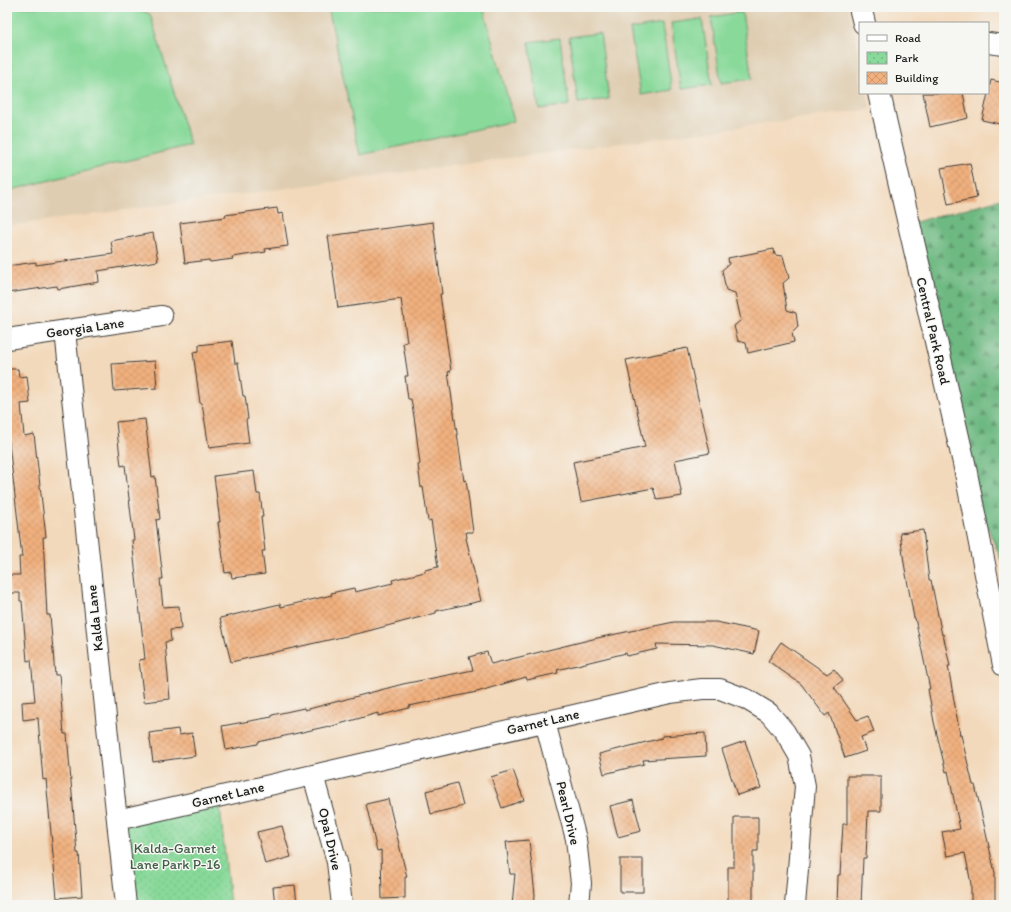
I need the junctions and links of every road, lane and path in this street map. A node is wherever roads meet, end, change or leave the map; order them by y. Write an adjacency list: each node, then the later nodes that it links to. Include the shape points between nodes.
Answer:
1 (860, 7): 2 (street)
2 (864, 22)
3 (989, 44): 4 (street)
4 (1004, 45)
5 (880, 94): 9 (street, Central Park Road, via 964,463)
6 (162, 316): 7 (street, Georgia Lane)
7 (65, 331): 8 (street, Georgia Lane); 14 (street, Kalda Lane)
8 (7, 338)
9 (984, 569): 10 (street, Central Park Road); 11 (street, Central Park Road)
10 (1004, 620)
11 (1004, 665)
12 (545, 722): 13 (street, Garnet Lane); 17 (street, Pearl Drive, via 576,839 581,883); 18 (street, Garnet Lane, via 670,693 702,689 720,690 769,713 785,732 799,756 805,786)
13 (314, 775): 14 (street, Garnet Lane); 16 (street, Opal Drive, via 337,862)
14 (117, 820): 15 (street, Kalda Lane)
15 (126, 905)
16 (342, 905)
17 (579, 905)
18 (795, 905)

